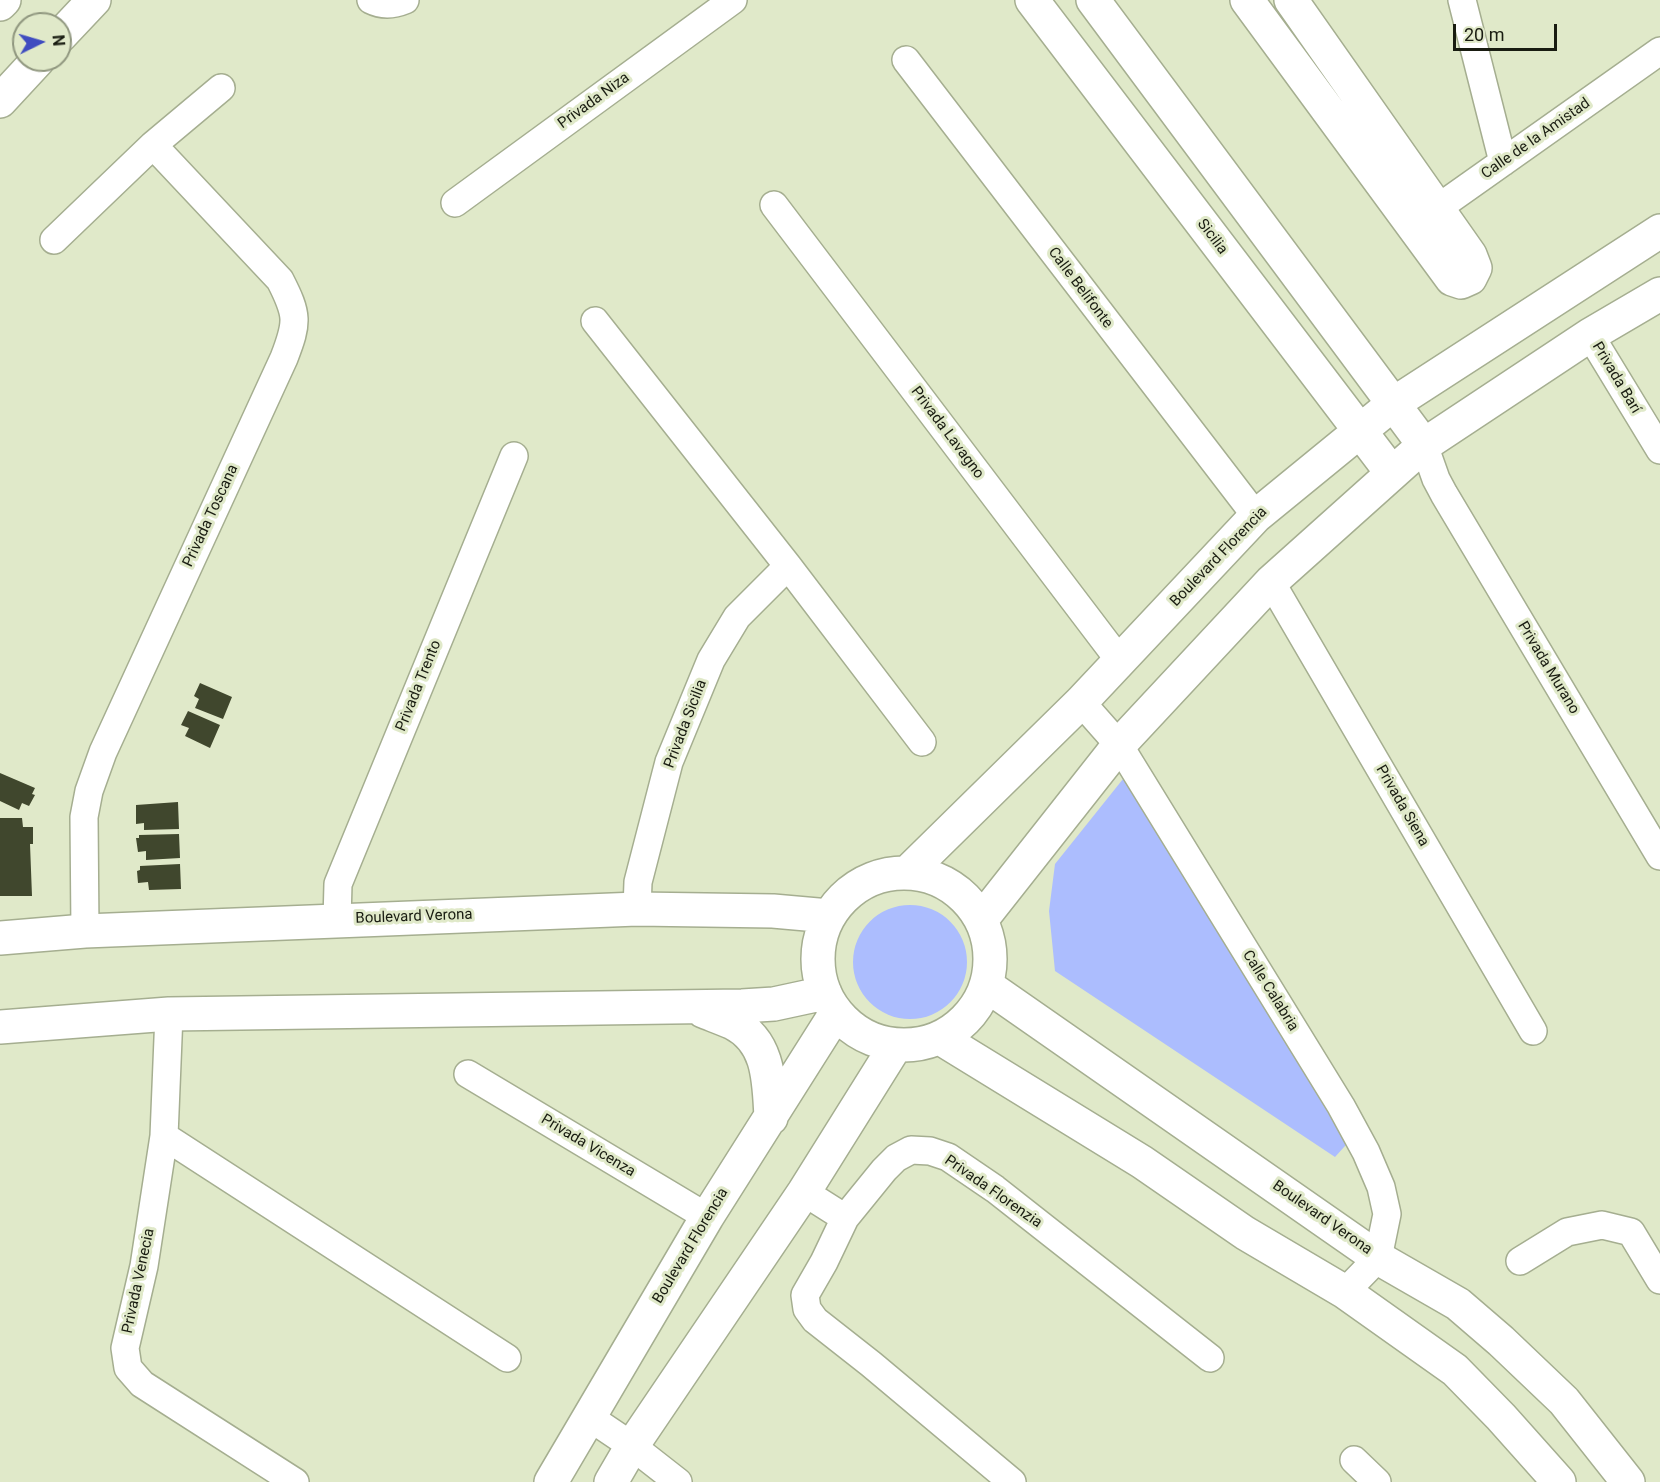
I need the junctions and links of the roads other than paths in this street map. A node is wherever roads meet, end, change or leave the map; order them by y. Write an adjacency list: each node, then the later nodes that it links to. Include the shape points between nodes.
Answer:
1 (4, 0): 11 (street)
2 (94, 0): 12 (street)
3 (371, 0): 4 (street, via 392,5)
4 (405, 0)
5 (733, 0): 20 (street, Privada Niza)
6 (1032, 0): 29 (street, Sicilia)
7 (1093, 0): 28 (street)
8 (1247, 0): 22 (street)
9 (1291, 0): 22 (street)
10 (1462, 0): 19 (street)
11 (0, 4)
12 (72, 23)
13 (1660, 51): 19 (street, Calle de la Amistad)
14 (906, 60): 35 (street, Calle Belifonte)
15 (27, 72): 17 (street)
16 (221, 88): 18 (street)
17 (0, 101)
18 (153, 145): 24 (street); 48 (street, Privada Toscana, via 280,280 293,304 294,330 103,752 84,817)
19 (1503, 162): 22 (street, Calle de la Amistad)
20 (455, 203)
21 (774, 205): 38 (street, Privada Lavagno)
22 (1425, 218)
23 (1660, 231): 28 (street, Boulevard Florencia)
24 (54, 240)
25 (1660, 294): 27 (street)
26 (595, 321): 36 (street)
27 (1590, 335): 30 (street); 31 (street, Privada Barí)
28 (1393, 404): 29 (street, Boulevard Florencia); 30 (street)
29 (1360, 431): 33 (street, Sicilia); 35 (street, Boulevard Florencia)
30 (1424, 445): 33 (street); 34 (street, Privada Murano)
31 (1660, 450)
32 (514, 456): 46 (street, Privada Trento, via 338,884)
33 (1392, 474): 34 (street); 37 (street)
34 (1436, 479): 42 (street, Privada Murano)
35 (1256, 516): 38 (street, Boulevard Florencia)
36 (788, 566): 40 (street); 44 (street, Privada Sicilia, via 737,617 711,660 669,762 638,882)
37 (1271, 582): 41 (street); 55 (street, Privada Siena)
38 (1120, 661): 39 (street, Boulevard Florencia)
39 (1081, 702): 41 (street, Calle Calabria); 43 (street, Boulevard Florencia)
40 (922, 742)
41 (1119, 745): 47 (street); 64 (street, Calle Calabria, via 1366,1152 1387,1214)
42 (1660, 856)
43 (908, 872): 45 (street, via 876,876 849,892); 47 (street, via 946,884 963,896)
44 (637, 909): 45 (street, Boulevard Verona); 46 (street, Boulevard Verona)
45 (829, 916): 51 (street, via 820,940 818,967)
46 (337, 920): 48 (street, Boulevard Verona)
47 (981, 920): 50 (street, via 990,952)
48 (85, 931): 49 (street, Boulevard Verona)
49 (0, 938)
50 (986, 985): 56 (street, via 976,1007 960,1025); 64 (street, Boulevard Verona)
51 (831, 1003): 52 (street); 57 (street, via 855,1030 873,1040); 59 (street, Boulevard Florencia)
52 (693, 1007): 53 (street); 59 (street, via 735,1024 760,1048 766,1064)
53 (169, 1014): 54 (street); 60 (street, Privada Venecia)
54 (0, 1027)
55 (1533, 1031)
56 (940, 1038): 57 (street); 67 (street, via 1142,1162 1245,1233)
57 (896, 1045): 61 (street)
58 (468, 1074): 62 (street, Privada Vicenza)
59 (771, 1118): 62 (street, Boulevard Florencia)
60 (164, 1136): 68 (street); 73 (street, Privada Venecia, via 144,1266 124,1348 128,1368 142,1384)
61 (804, 1192): 63 (street); 71 (street)
62 (707, 1217): 70 (street, Boulevard Florencia)
63 (845, 1218): 69 (street, Privada Florenzia, via 896,1158 911,1150 930,1150 948,1157 995,1189); 77 (street, Privada Florenzia, via 805,1295 807,1309 815,1320)
64 (1378, 1258): 67 (street); 80 (street, Boulevard Verona, via 1458,1304 1501,1341 1564,1401)
65 (1520, 1261): 66 (street, via 1567,1232 1602,1225 1631,1232)
66 (1660, 1280)
67 (1345, 1292): 79 (street, via 1455,1370)
68 (507, 1358)
69 (1210, 1358)
70 (589, 1417): 71 (street); 74 (street, Boulevard Florencia)
71 (632, 1446): 75 (street); 76 (street)
72 (1354, 1460): 78 (street)
73 (295, 1482)
74 (551, 1482)
75 (610, 1482)
76 (678, 1482)
77 (1012, 1482)
78 (1377, 1482)
79 (1559, 1482)
80 (1628, 1482)

